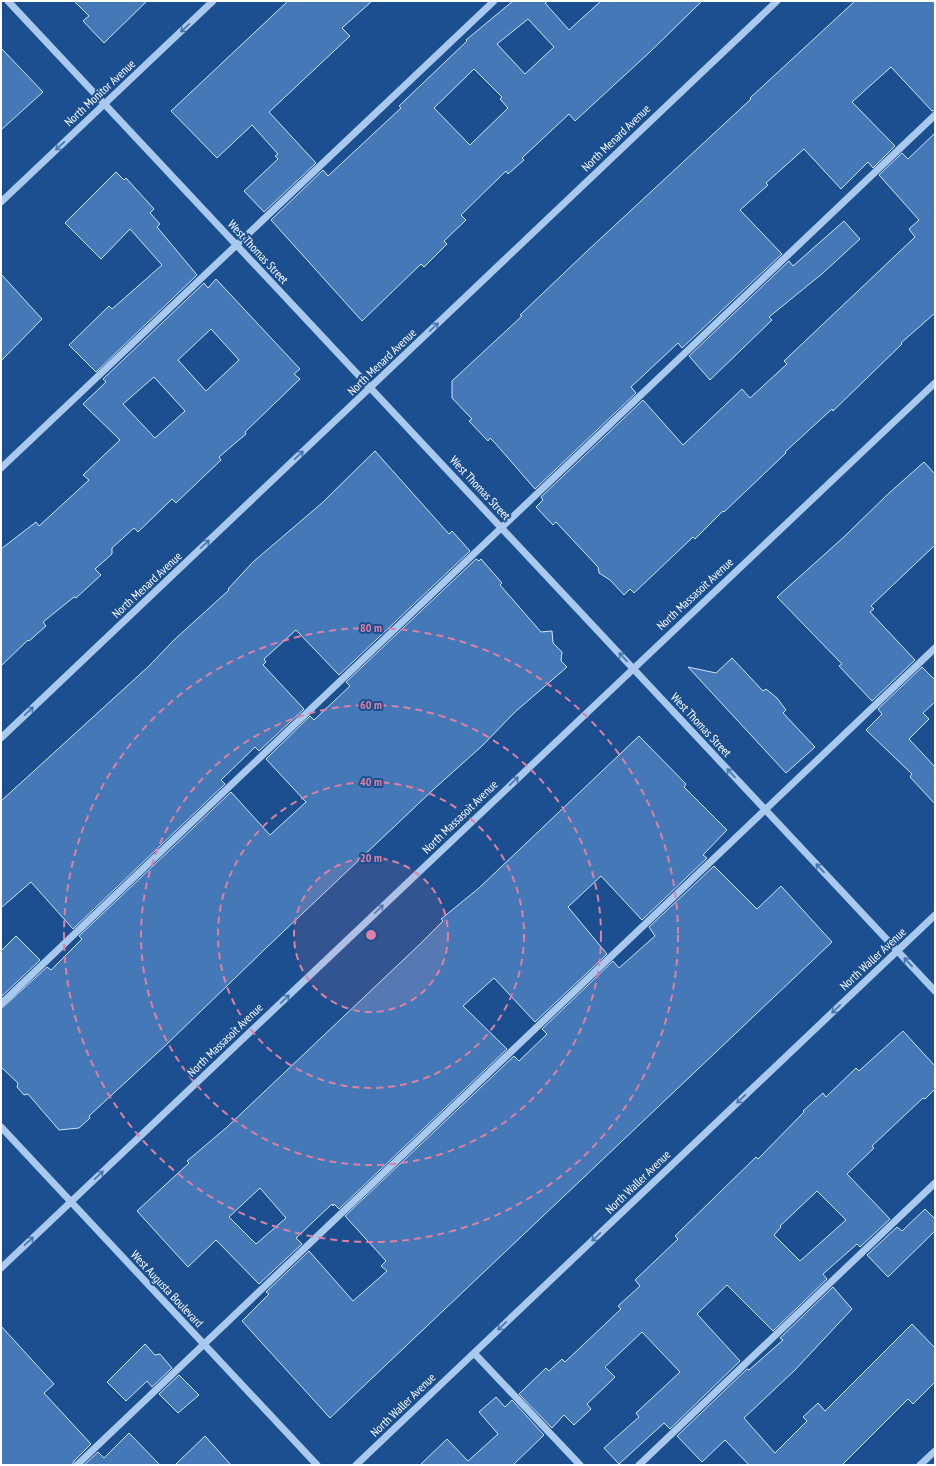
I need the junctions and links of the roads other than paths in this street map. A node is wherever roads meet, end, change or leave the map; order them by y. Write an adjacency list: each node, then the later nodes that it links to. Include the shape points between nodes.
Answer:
1 (8, 1): 5 (street, West Thomas Street)
2 (213, 1): 5 (street, North Monitor Avenue, one-way to 5)
3 (494, 1): 8 (street)
4 (777, 1): 10 (street, North Menard Avenue, one-way to 4)
5 (105, 104): 7 (street, North Monitor Avenue, one-way to 7); 8 (street, West Thomas Street)
6 (935, 115): 12 (street)
7 (1, 202)
8 (237, 245): 10 (street, West Thomas Street); 11 (street)
9 (935, 383): 14 (street, North Massasoit Avenue)
10 (370, 388): 12 (street, West Thomas Street); 15 (street, North Menard Avenue, one-way to 10)
11 (1, 468)
12 (502, 528): 14 (street, West Thomas Street, one-way to 12); 20 (street)
13 (935, 648): 16 (street)
14 (633, 668): 16 (street, West Thomas Street, one-way to 14); 23 (street, North Massasoit Avenue, one-way to 14)
15 (1, 738)
16 (765, 809): 18 (street, West Thomas Street, one-way to 16); 25 (street)
17 (935, 915): 18 (street, North Waller Avenue)
18 (898, 951): 19 (street, West Thomas Street, one-way to 18); 26 (street, North Waller Avenue, one-way to 26)
19 (935, 991)
20 (1, 1004)
21 (1, 1127): 23 (street, West Augusta Boulevard)
22 (935, 1184): 32 (street)
23 (71, 1202): 24 (street, North Massasoit Avenue, one-way to 23); 25 (street, West Augusta Boulevard)
24 (1, 1268)
25 (204, 1344): 28 (street); 29 (street, West Augusta Boulevard)
26 (474, 1353): 30 (street, North Waller Avenue); 31 (street)
27 (935, 1451): 33 (street)
28 (77, 1465)
29 (317, 1465)
30 (356, 1465)
31 (580, 1465)
32 (639, 1465)
33 (920, 1465)

